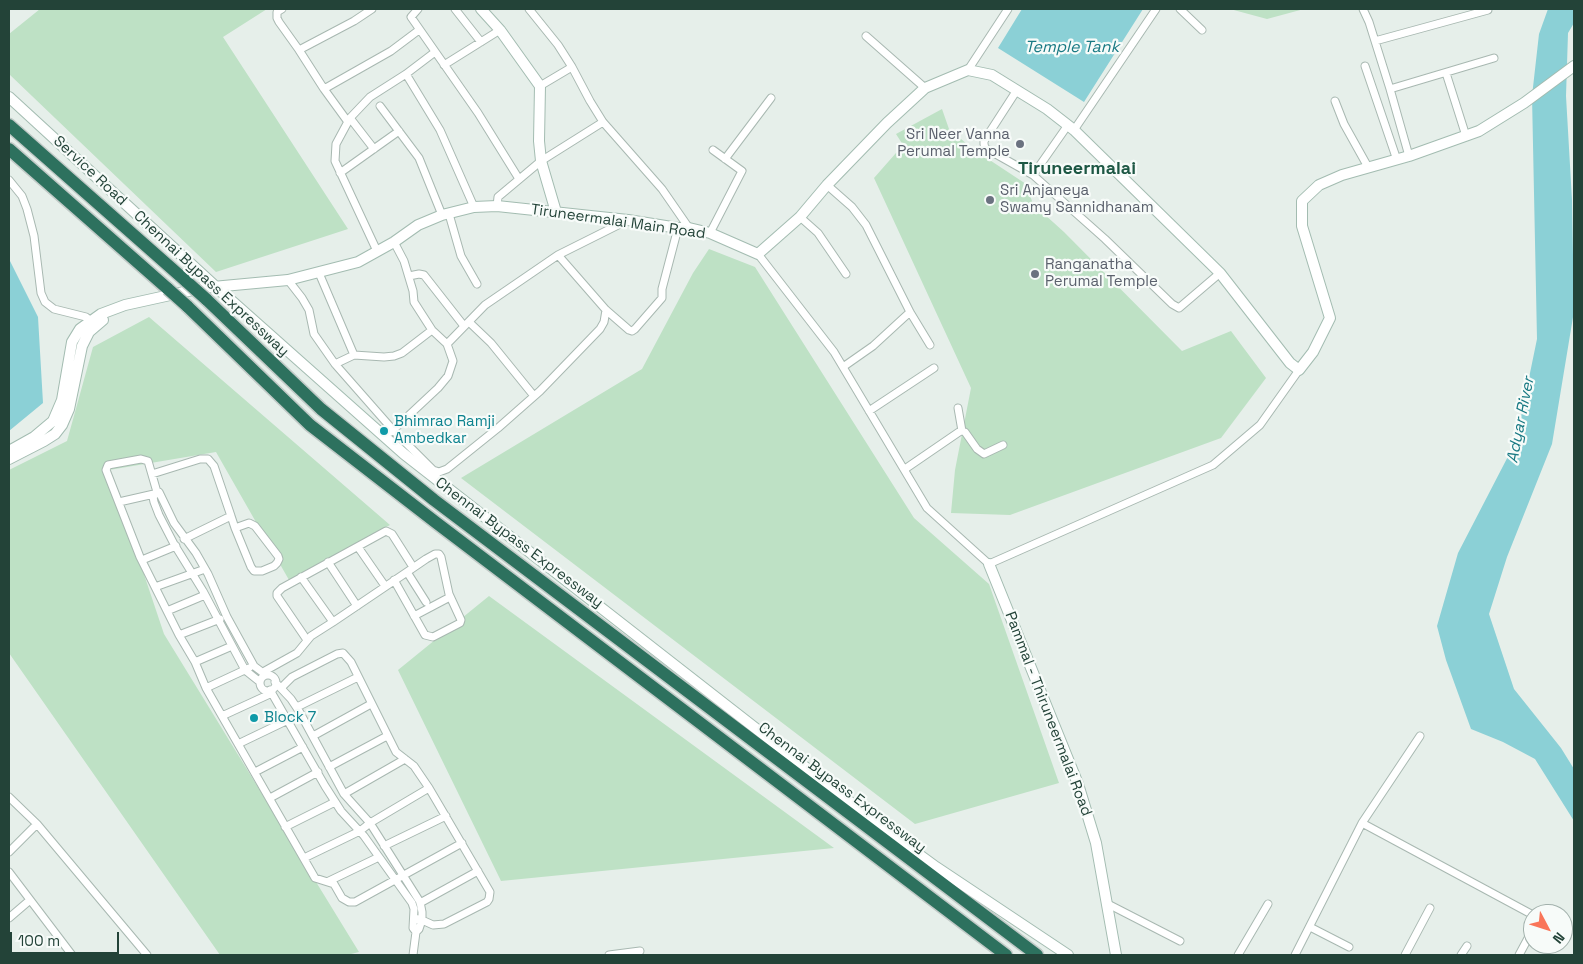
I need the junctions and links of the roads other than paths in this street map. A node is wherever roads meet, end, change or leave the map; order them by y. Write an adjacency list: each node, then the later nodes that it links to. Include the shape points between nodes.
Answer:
1 (282, 9): 18 (street, via 276,12 277,18)
2 (372, 9): 18 (street)
3 (418, 9): 12 (street, via 411,17)
4 (455, 9): 17 (street)
5 (481, 9): 13 (main road)
6 (529, 9): 24 (street)
7 (1008, 9): 25 (street)
8 (1156, 9): 40 (street)
9 (1180, 9): 14 (street)
10 (1363, 9): 16 (street)
11 (1488, 9): 16 (street)
12 (420, 30): 19 (street); 31 (street)
13 (500, 30): 17 (street); 28 (main road)
14 (1202, 30)
15 (866, 36): 29 (street)
16 (1374, 41): 30 (street)
17 (481, 42): 21 (street)
18 (299, 50): 31 (street)
19 (435, 52): 21 (street); 27 (street)
20 (1494, 58): 26 (street)
21 (444, 65): 53 (street)
22 (1365, 66): 48 (street)
23 (1574, 66): 42 (main road, via 1524,103)
24 (572, 67): 28 (street); 38 (street)
25 (968, 70): 29 (main road); 32 (main road, via 992,75)
26 (1446, 73): 30 (street); 42 (street)
27 (406, 74): 37 (street, via 370,97); 57 (street, via 440,130)
28 (540, 86): 49 (main road)
29 (925, 88): 55 (main road, via 886,123)
30 (1390, 89): 46 (street)
31 (324, 90): 37 (street)
32 (1017, 90): 40 (main road); 52 (street, via 984,144)
33 (9, 97): 74 (main road, Service Road)
34 (771, 98): 47 (street)
35 (1335, 101): 50 (street)
36 (380, 106): 41 (street)
37 (349, 120): 44 (street); 51 (street, via 336,144 335,161)
38 (604, 122): 49 (street); 62 (street, via 662,190)
39 (9, 125): 163 (highway, Chennai Bypass Expressway, bridge, via 206,299 321,409 434,500)
40 (1071, 128): 52 (street); 69 (main road)
41 (399, 131): 44 (street); 59 (street, via 419,158)
42 (1466, 136): 46 (main road)
43 (9, 149): 194 (highway, bridge, via 187,306 310,425)
44 (374, 149): 51 (street)
45 (713, 150): 47 (street)
46 (1408, 156): 48 (main road)
47 (725, 159): 63 (street, via 742,171)
48 (1397, 160): 50 (main road)
49 (542, 161): 53 (street); 58 (main road)
50 (1368, 167): 86 (main road, via 1318,185 1302,201 1302,226 1330,318 1313,352)
51 (340, 173): 65 (street)
52 (1033, 175): 69 (street, via 1179,308)
53 (519, 179): 56 (street, via 498,197)
54 (9, 180): 77 (street, via 22,196 27,209 45,302 54,310 86,317)
55 (827, 186): 60 (main road); 76 (street, via 852,207 866,225)
56 (497, 206): 57 (main road, Tiruneermalai Main Road); 58 (main road, Tiruneermalai Main Road)
57 (474, 207): 59 (main road, Tiruneermalai Main Road)
58 (556, 212): 61 (main road, Tiruneermalai Main Road)
59 (445, 215): 64 (main road, Tiruneermalai Main Road, via 418,225); 73 (street, via 461,256)
60 (800, 217): 66 (main road); 70 (street, via 818,233)
61 (628, 220): 62 (main road, Tiruneermalai Main Road); 67 (street)
62 (684, 228): 63 (main road, Tiruneermalai Main Road); 75 (street, via 662,289 662,298 635,330 629,330)
63 (710, 233): 66 (main road, Tiruneermalai Main Road)
64 (394, 242): 65 (main road, Tiruneermalai Main Road); 71 (street)
65 (378, 251): 68 (main road, Tiruneermalai Main Road, via 358,262)
66 (758, 254): 84 (street)
67 (558, 256): 75 (street); 78 (street, via 485,305)
68 (320, 273): 72 (main road, Tiruneermalai Main Road); 82 (street)
69 (1220, 273): 86 (main road, via 1290,363)
70 (846, 274)
71 (409, 276): 78 (street, via 424,276); 79 (street, via 414,302)
72 (288, 280): 74 (main road, Tiruneermalai Main Road); 83 (street, via 309,310 314,334)
73 (477, 284)
74 (216, 287): 77 (main road, Tiruneermalai Main Road, via 118,313); 92 (main road, Service Road)
75 (606, 310): 87 (street, via 600,329)
76 (910, 312): 81 (street); 84 (street, via 873,346)
77 (93, 323): 94 (main road, Tiruneermalai Main Road, via 80,329 72,342 57,414 42,432); 95 (main road, via 82,346 69,408 62,425 44,442)
78 (466, 324): 80 (street); 87 (street, via 491,343)
79 (432, 330): 80 (street); 82 (street, via 394,356)
80 (447, 344): 90 (street, via 453,361 448,376)
81 (930, 345)
82 (354, 355): 83 (street)
83 (335, 364): 90 (street)
84 (843, 367): 89 (street)
85 (934, 368): 89 (street)
86 (1299, 370): 107 (street, via 1260,425 1214,465)
87 (534, 396): 90 (street, via 447,469 439,472 433,470)
88 (958, 408): 91 (street)
89 (869, 411): 96 (street)
90 (393, 430): 92 (street)
91 (962, 431): 93 (street, via 984,454); 96 (street)
92 (385, 437): 163 (main road, Service Road)
93 (1003, 445)
94 (9, 451)
95 (9, 459)
96 (904, 469): 107 (street, via 927,508)
97 (152, 474): 98 (street); 99 (street, via 148,462 141,459 108,465 106,470); 100 (street, via 208,459 214,466)
98 (155, 493): 99 (street); 102 (street, via 160,492); 103 (street, via 153,497 159,515)
99 (119, 502): 105 (street)
100 (231, 516): 101 (street); 102 (street)
101 (235, 528): 101 (street, via 254,570 262,571 277,563 278,556 255,526 249,523)
102 (184, 538): 109 (street)
103 (176, 546): 105 (street); 111 (street)
104 (358, 546): 106 (street); 108 (street, via 389,532); 114 (street)
105 (142, 560): 115 (street)
106 (328, 562): 112 (street); 119 (street)
107 (989, 564): 176 (main road, Pammal - Thiruneermalai Road, via 1078,784 1096,844)
108 (414, 567): 110 (street); 117 (street, via 435,554 442,557)
109 (205, 569): 111 (street); 122 (street)
110 (407, 572): 113 (street); 118 (street)
111 (193, 574): 115 (street); 116 (street)
112 (301, 577): 124 (street); 126 (street, via 282,588 277,596)
113 (394, 580): 114 (street); 121 (street)
114 (385, 586): 119 (street)
115 (155, 587): 120 (street)
116 (205, 595): 120 (street); 123 (street)
117 (450, 597): 121 (street); 121 (street, via 461,620 457,625 428,637)
118 (426, 602)
119 (357, 606): 124 (street)
120 (167, 611): 125 (street)
121 (414, 616)
122 (227, 617): 123 (street); 129 (street)
123 (218, 620): 125 (street); 127 (street)
124 (333, 622): 126 (street)
125 (179, 635): 128 (street)
126 (307, 640): 131 (street, via 301,650)
127 (232, 646): 128 (street); 130 (street)
128 (195, 662): 135 (street)
129 (254, 666): 130 (street); 131 (street)
130 (245, 670): 133 (street); 135 (street)
131 (265, 674): 133 (street); 134 (street)
132 (358, 677): 134 (street, via 346,655 340,652); 137 (street); 138 (street)
133 (260, 682): 136 (street, via 263,689)
134 (278, 685): 136 (street); 138 (street)
135 (206, 688): 139 (street)
136 (271, 692): 139 (street); 140 (street)
137 (371, 704): 141 (street); 142 (street)
138 (296, 706): 141 (street)
139 (222, 716): 144 (street)
140 (288, 720): 144 (street); 145 (street)
141 (313, 736): 147 (street)
142 (387, 736): 146 (street, via 396,752); 147 (street)
143 (1420, 736): 159 (street)
144 (238, 744): 148 (street)
145 (303, 747): 148 (street); 149 (street)
146 (405, 759): 152 (street); 153 (street)
147 (329, 766): 150 (street)
148 (254, 772): 155 (street)
149 (318, 772): 151 (street); 155 (street)
150 (334, 775): 151 (street); 153 (street)
151 (322, 781): 156 (street)
152 (429, 788): 157 (street); 158 (street)
153 (344, 794): 158 (street)
154 (9, 797): 160 (street)
155 (270, 798): 161 (street)
156 (335, 802): 161 (street); 162 (street)
157 (446, 816): 164 (street); 165 (street)
158 (370, 823): 162 (street); 165 (street)
159 (1362, 823): 180 (street); 184 (street)
160 (38, 824): 166 (street); 191 (street)
161 (285, 827): 168 (street)
162 (360, 831): 167 (street); 168 (street)
163 (886, 836): 169 (highway, Chennai Bypass Expressway)
164 (462, 843): 170 (street); 172 (street)
165 (384, 846): 172 (street)
166 (9, 852)
167 (379, 857): 173 (street); 174 (street)
168 (304, 858): 174 (street, via 315,878)
169 (932, 870): 195 (highway, Chennai Bypass Expressway); 196 (main road)
170 (478, 871): 177 (street); 183 (street, via 490,892 487,902 444,924 433,925)
171 (9, 872): 175 (street)
172 (403, 875): 173 (street); 177 (street)
173 (395, 880): 174 (street, via 352,902 342,898 336,886); 182 (street, via 412,903)
174 (329, 882)
175 (30, 900): 181 (street); 190 (street)
176 (1106, 902): 186 (street); 197 (main road, Pammal - Thiruneermalai Road)
177 (420, 903): 183 (street)
178 (1268, 904): 198 (street)
179 (1430, 908): 200 (street)
180 (1523, 909)
181 (9, 918)
182 (414, 918): 183 (street); 185 (street)
183 (422, 920): 185 (street)
184 (1310, 927): 188 (street); 199 (street)
185 (416, 932): 192 (street)
186 (1180, 941)
187 (1467, 946): 201 (street)
188 (1349, 947)
189 (640, 951): 193 (street)
190 (72, 955)
191 (147, 955)
192 (413, 955)
193 (609, 955)
194 (1006, 955)
195 (1037, 955)
196 (1068, 955)
197 (1116, 955)
198 (1238, 955)
199 (1295, 955)
200 (1405, 955)
201 (1462, 955)

